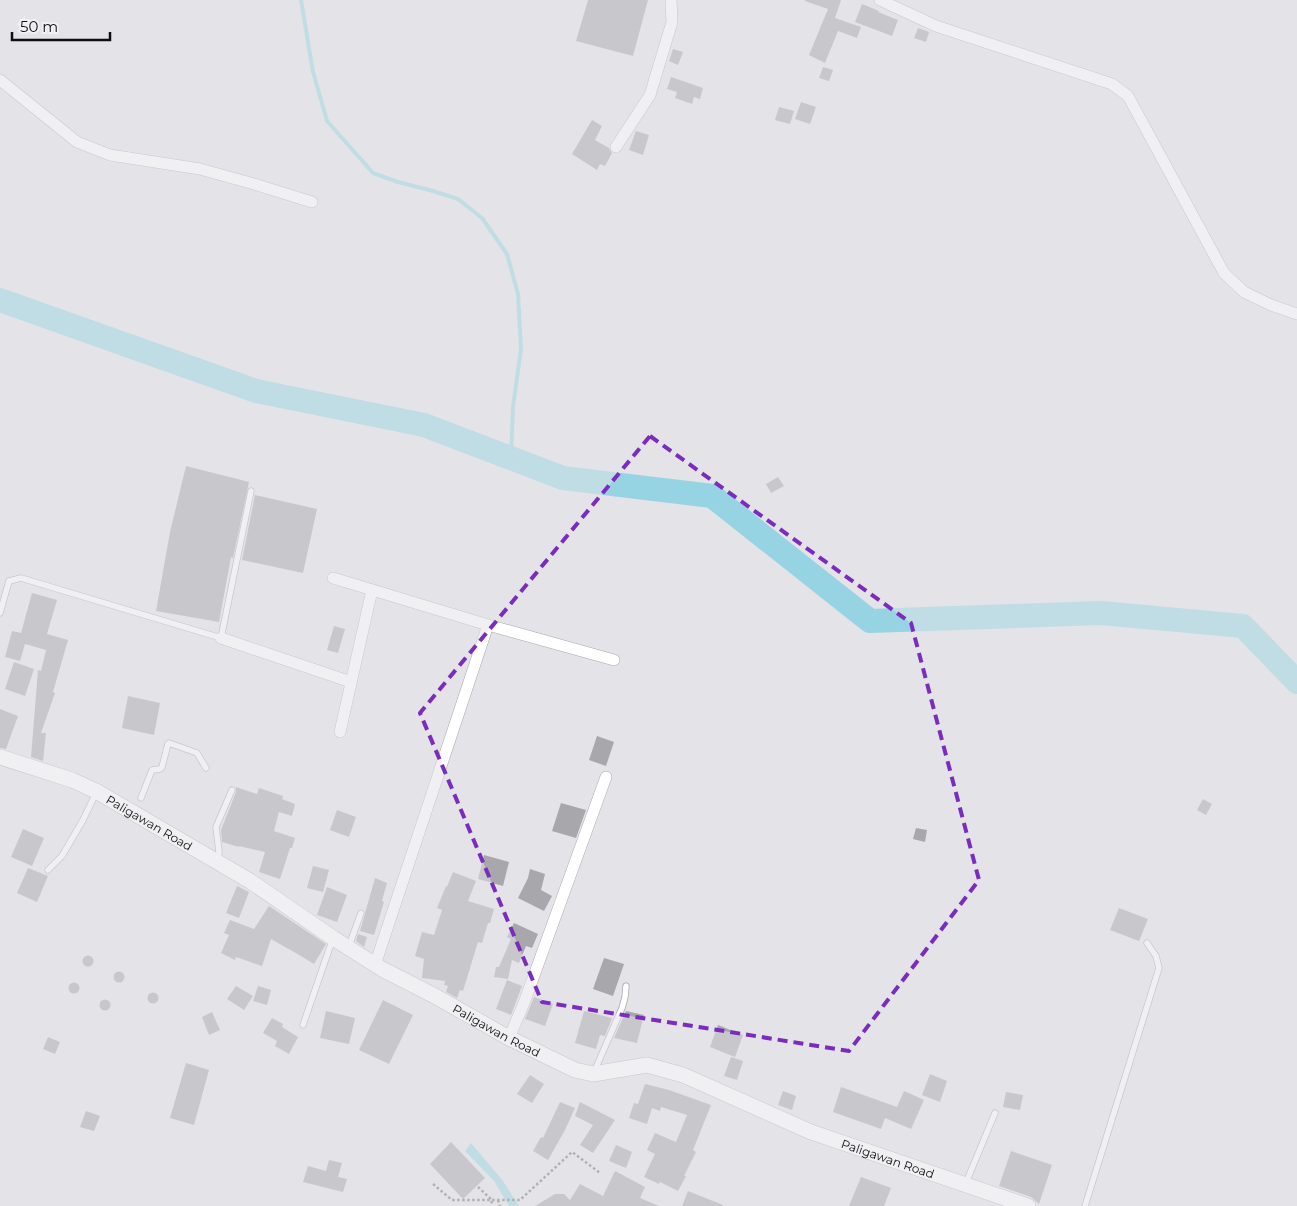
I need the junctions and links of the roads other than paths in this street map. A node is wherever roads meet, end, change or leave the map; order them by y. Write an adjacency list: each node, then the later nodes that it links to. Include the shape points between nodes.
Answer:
1 (671, 0): 4 (street, via 672,22 650,95)
2 (880, 0): 6 (street, via 936,26 1112,84 1128,96 1224,273 1244,292)
3 (0, 80): 5 (street, via 77,142 110,155 200,170)
4 (616, 147)
5 (312, 202)
6 (1297, 314)
7 (251, 491): 12 (lane)
8 (333, 578): 9 (street)
9 (372, 590): 11 (street); 14 (street)
10 (0, 613): 12 (lane, via 10,581 21,578)
11 (488, 625): 13 (street); 28 (street)
12 (221, 638): 14 (street)
13 (614, 660)
14 (351, 682): 15 (street)
15 (340, 732)
16 (0, 756): 20 (street, Paligawan Road)
17 (206, 768): 21 (lane, via 197,753 169,743 162,767 152,770)
18 (606, 777): 31 (street)
19 (232, 790): 22 (lane, via 216,827)
20 (96, 791): 22 (street, Paligawan Road, via 136,809); 23 (lane, via 62,856)
21 (141, 798)
22 (218, 862): 25 (street, Paligawan Road)
23 (48, 870)
24 (361, 913): 27 (lane)
25 (333, 938): 27 (street, Paligawan Road); 30 (lane)
26 (1146, 943): 37 (lane, via 1156,956 1159,968)
27 (348, 948): 28 (street, Paligawan Road)
28 (375, 965): 31 (street, Paligawan Road)
29 (626, 986): 32 (lane, via 622,1008)
30 (303, 1025)
31 (509, 1038): 32 (street, Paligawan Road, via 575,1070)
32 (593, 1074): 34 (street, Paligawan Road, via 647,1065 683,1075 811,1132)
33 (995, 1113): 34 (lane)
34 (965, 1185): 35 (street, Paligawan Road)
35 (1005, 1202): 36 (street, Paligawan Road)
36 (1028, 1206)
37 (1085, 1206)

